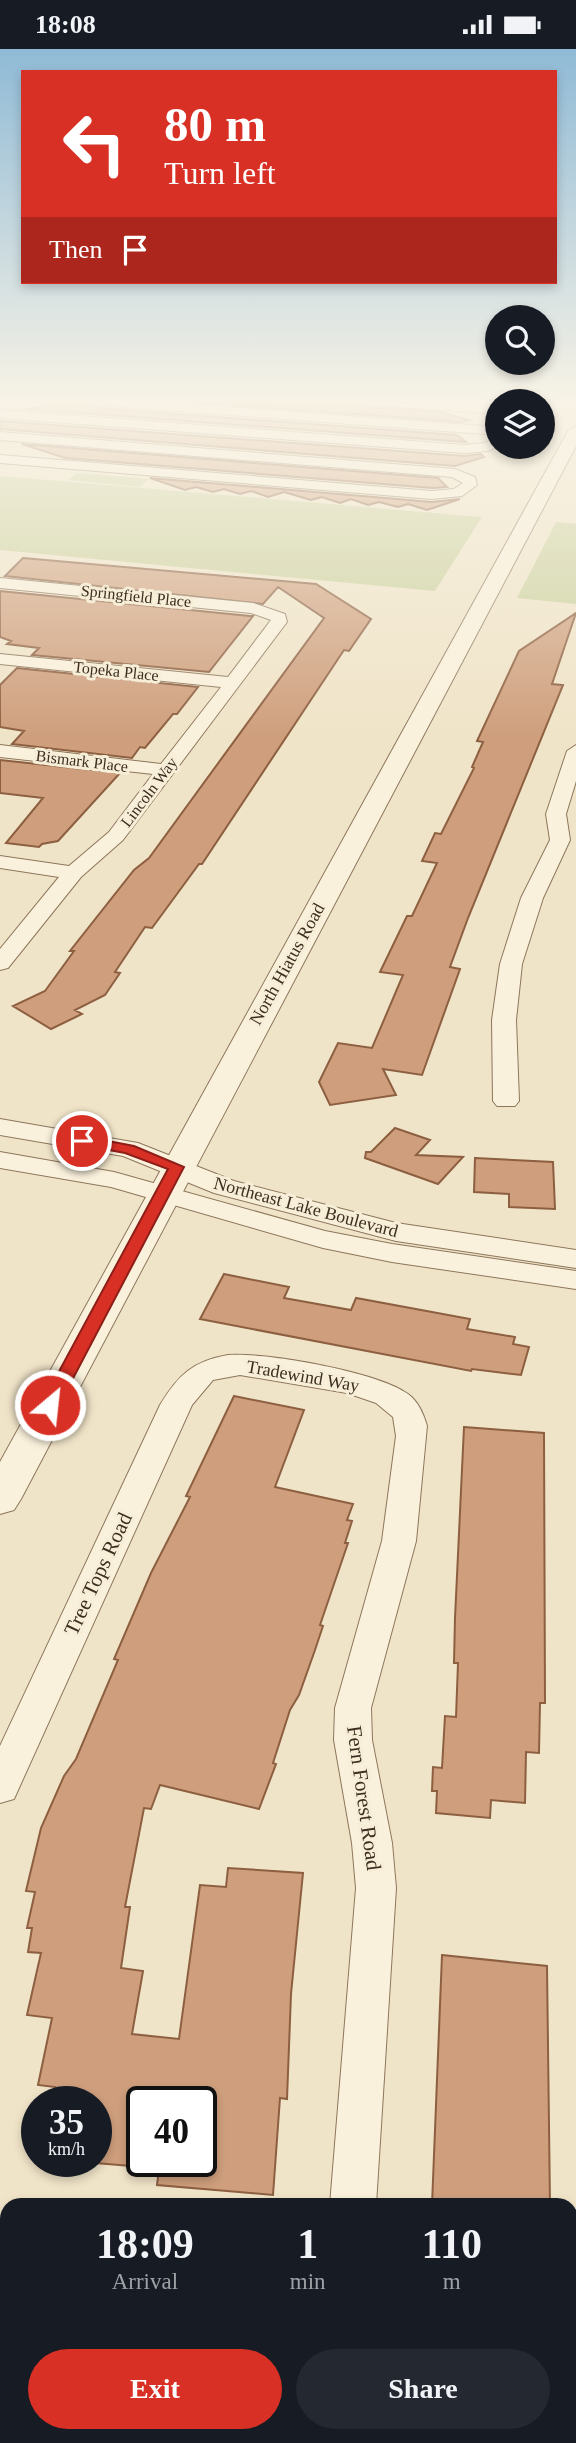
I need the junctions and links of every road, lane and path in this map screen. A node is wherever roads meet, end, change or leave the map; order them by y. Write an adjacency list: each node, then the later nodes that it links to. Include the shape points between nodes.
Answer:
1 (532, 513): 16 (street, North Hiatus Road)
2 (0, 583): 3 (street, Springfield Place)
3 (272, 612): 5 (street, Lincoln Way, via 279,622)
4 (0, 659): 5 (street, Topeka Place)
5 (233, 683): 8 (street, Lincoln Way)
6 (0, 751): 8 (street, Bismark Place)
7 (576, 751): 9 (street, via 556,814)
8 (165, 770): 11 (street, Lincoln Way, via 116,836)
9 (567, 847): 13 (street, via 532,898 511,964 504,1020)
10 (0, 862): 11 (street)
11 (74, 873): 12 (street, Lincoln Way)
12 (0, 963)
13 (506, 1101)
14 (0, 1127): 16 (street, Northeast Lake Boulevard, via 129,1149)
15 (0, 1160): 16 (street, Northeast Lake Boulevard, via 114,1180)
16 (170, 1180): 17 (street, Northeast Lake Boulevard, via 224,1187 369,1226 491,1249); 18 (street, Northeast Lake Boulevard, via 323,1239); 21 (street, North Hiatus Road)
17 (576, 1259)
18 (576, 1280)
19 (207, 1371): 20 (street, Tradewind Way, via 239,1364 255,1366 372,1388); 22 (street, Tree Tops Road, via 184,1389 176,1405)
20 (397, 1402): 23 (street, Fern Forest Road, via 411,1423 412,1436 402,1523 353,1708 353,1740 376,1888)
21 (0, 1499)
22 (0, 1787)
23 (354, 2198)

